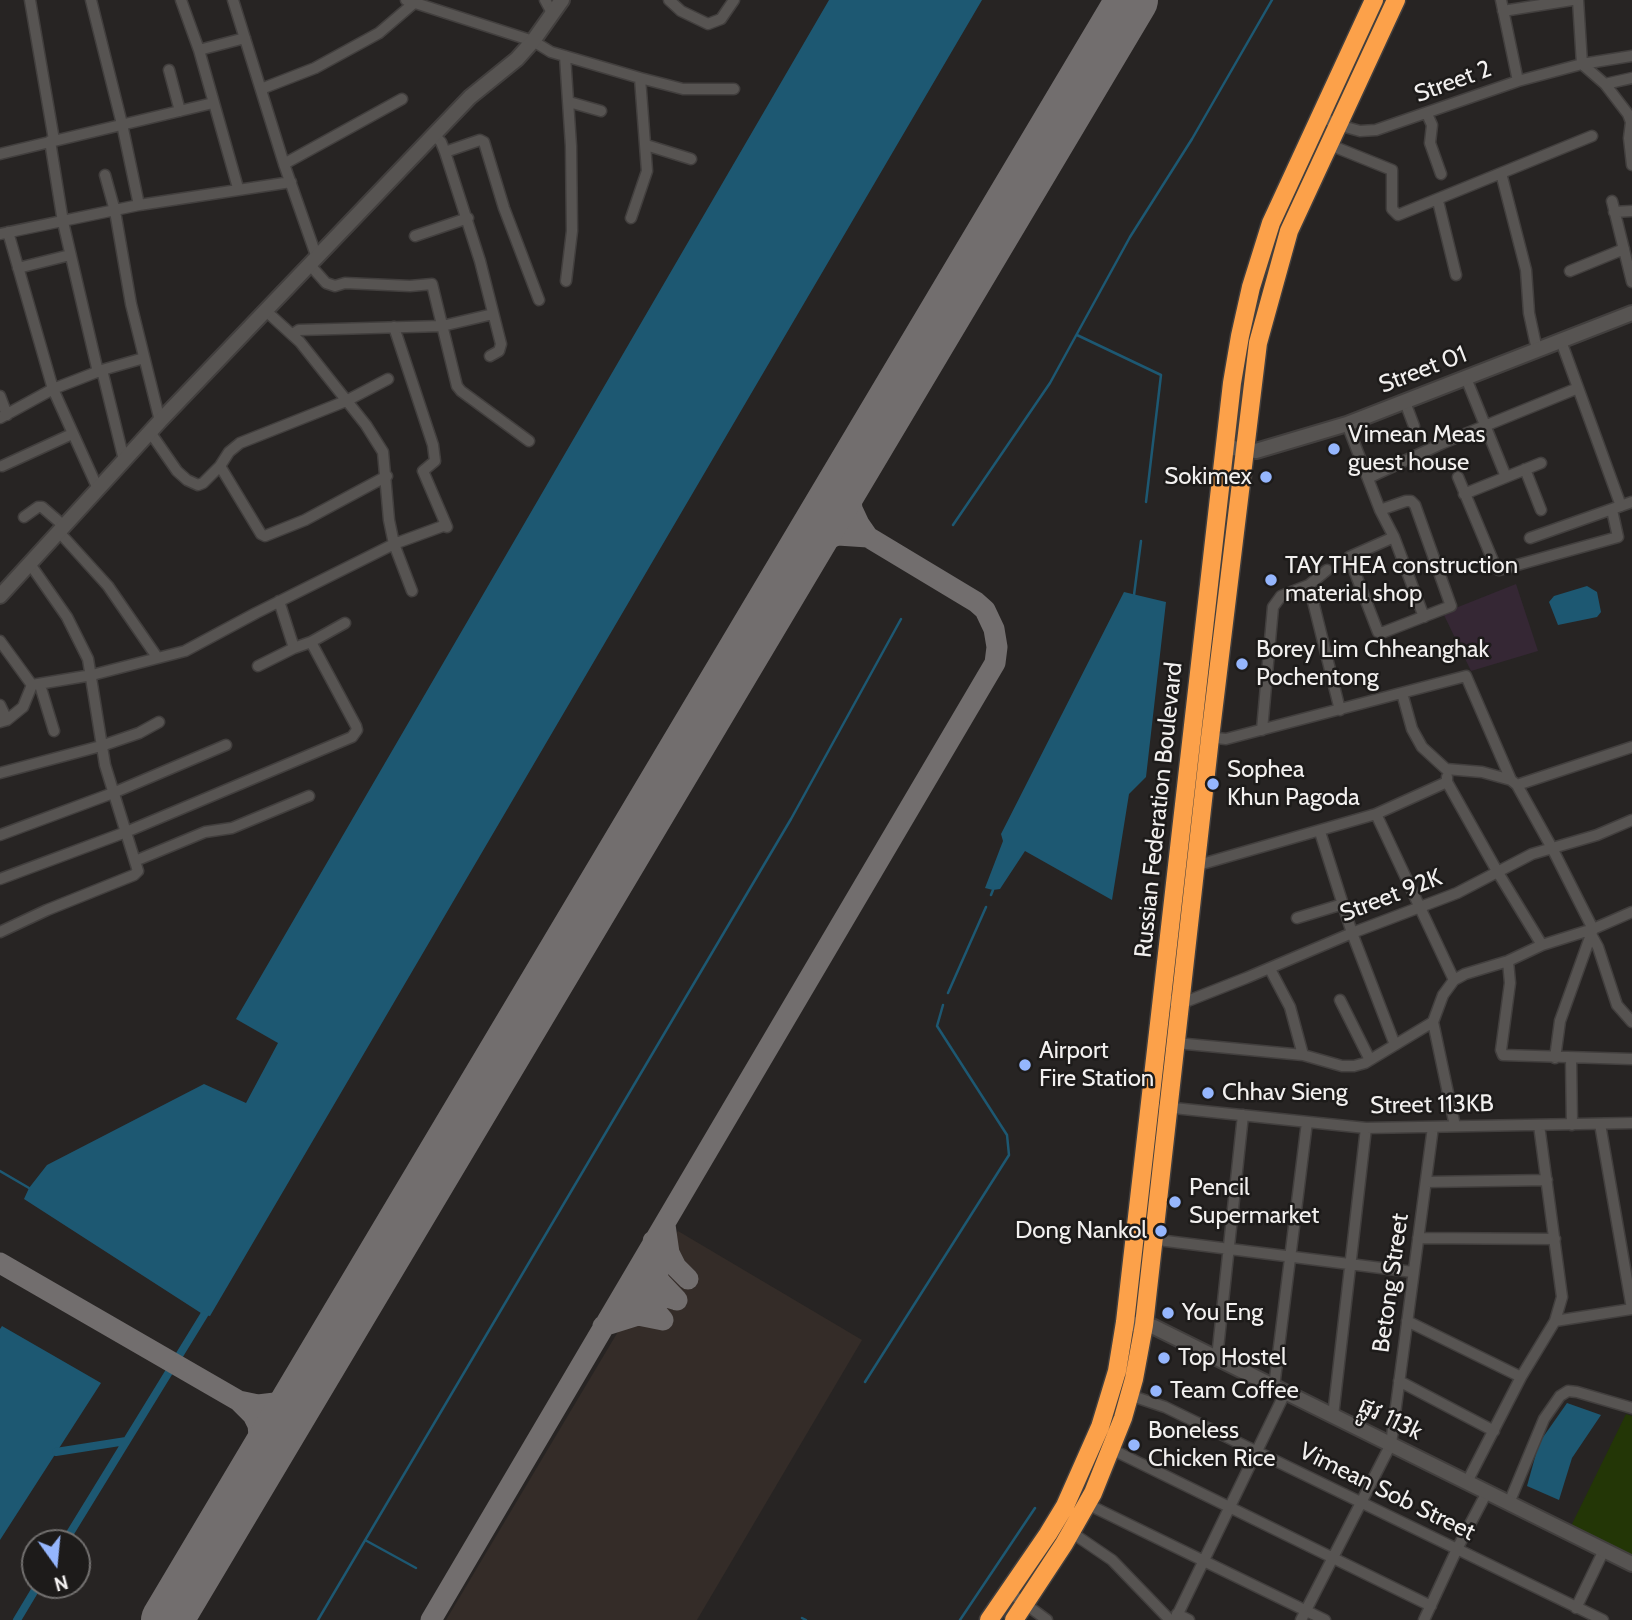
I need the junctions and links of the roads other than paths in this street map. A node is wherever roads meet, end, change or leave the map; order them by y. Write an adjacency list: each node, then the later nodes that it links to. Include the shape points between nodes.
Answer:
1 (30, 0): 41 (street)
2 (91, 0): 36 (street)
3 (181, 0): 17 (street)
4 (233, 0): 15 (street)
5 (562, 0): 14 (street)
6 (669, 0): 7 (street, via 708,24 722,19)
7 (734, 0)
8 (1374, 0): 35 (highway, Russian Federation Boulevard)
9 (1396, 0): 37 (highway, Russian Federation Boulevard)
10 (1572, 0): 13 (street)
11 (1578, 0): 20 (street)
12 (410, 1): 16 (street); 26 (street, via 379,33 314,68)
13 (1502, 5): 24 (street)
14 (549, 6): 16 (street)
15 (245, 38): 17 (street); 26 (street)
16 (533, 41): 18 (street); 38 (street)
17 (199, 50): 30 (street)
18 (565, 56): 22 (street); 29 (street)
19 (1632, 56): 20 (street, Street 2)
20 (1582, 64): 24 (street, Street 2); 25 (street)
21 (169, 70): 32 (street)
22 (640, 78): 27 (street, via 683,89); 42 (street)
23 (1632, 78): 25 (street)
24 (1518, 81): 34 (street, Street 2)
25 (1605, 84): 31 (street)
26 (261, 89): 47 (street)
27 (734, 89)
28 (402, 99): 47 (street)
29 (569, 102): 33 (street); 69 (street, via 572,231)
30 (214, 103): 32 (street); 53 (street)
31 (1628, 106): 40 (street)
32 (180, 111): 36 (street)
33 (601, 111)
34 (1427, 114): 37 (street, Street 2, via 1376,130); 50 (street, via 1432,125 1430,143)
35 (1320, 116): 37 (street, Street 2); 98 (highway, Russian Federation Boulevard, via 1271,223 1258,263 1238,346)
36 (122, 124): 41 (street); 55 (street)
37 (1338, 125): 43 (highway, Russian Federation Boulevard)
38 (434, 135): 44 (street); 65 (street)
39 (1592, 136): 49 (street)
40 (1631, 138): 48 (street)
41 (52, 140): 45 (street); 60 (street)
42 (646, 145): 46 (street); 59 (street, via 647,170)
43 (1330, 145): 54 (street, via 1392,170 1394,213); 99 (highway, Russian Federation Boulevard, via 1289,232 1271,292 1258,343)
44 (445, 152): 58 (street); 71 (street, via 484,142)
45 (0, 154)
46 (691, 159)
47 (284, 164): 52 (street)
48 (1632, 165)
49 (1501, 173): 54 (street); 79 (street, via 1526,270)
50 (1441, 174)
51 (105, 175): 56 (street)
52 (291, 182): 53 (street); 65 (street)
53 (238, 188): 55 (street)
54 (1438, 201): 68 (street)
55 (139, 205): 56 (street)
56 (114, 211): 60 (street); 81 (street)
57 (1632, 211): 63 (street, via 1613,207)
58 (468, 218): 62 (street); 74 (street)
59 (631, 218)
60 (63, 222): 61 (street); 64 (street)
61 (4, 233): 66 (street)
62 (415, 236)
63 (1624, 249): 67 (street); 70 (street)
64 (70, 255): 66 (street); 82 (street)
65 (313, 261): 72 (street); 75 (street, via 326,283 335,286 432,284)
66 (18, 268): 86 (street)
67 (1570, 271)
68 (1455, 275)
69 (566, 281)
70 (1632, 282)
71 (539, 300)
72 (266, 311): 77 (street); 91 (street)
73 (1632, 313): 78 (street, Street 01)
74 (493, 314): 75 (street); 80 (street, via 501,344)
75 (442, 326): 76 (street); 97 (street, via 453,378 461,391)
76 (394, 327): 77 (street, via 299,330); 119 (street, via 433,445 435,461 423,471 447,525)
77 (293, 334): 88 (street)
78 (1560, 341): 79 (street, Street 01); 85 (street)
79 (1537, 350): 83 (street, Street 01)
80 (490, 356)
81 (144, 358): 82 (street); 91 (street)
82 (100, 371): 86 (street); 100 (street)
83 (1466, 378): 89 (street, Street 01); 94 (street)
84 (388, 379): 88 (street)
85 (1577, 388): 94 (street); 112 (street)
86 (53, 389): 90 (street); 96 (street)
87 (0, 396): 90 (street)
88 (346, 401): 103 (street, via 240,443); 105 (street, via 383,452)
89 (1405, 402): 92 (street, Street 01); 93 (street)
90 (3, 417)
91 (160, 421): 95 (street)
92 (1347, 424): 99 (street, Street 01, via 1256,451); 108 (street)
93 (1414, 426)
94 (1485, 426): 107 (street); 108 (street)
95 (150, 432): 100 (street); 103 (street, via 177,471 194,484 203,483)
96 (72, 434): 102 (street); 109 (street)
97 (529, 441)
98 (1225, 447): 99 (street, Street 01); 142 (highway, Russian Federation Boulevard)
99 (1244, 449): 142 (highway, Russian Federation Boulevard)
100 (124, 460): 109 (street)
101 (1541, 463): 104 (street)
102 (2, 466)
103 (220, 466): 105 (street, via 261,534 268,537)
104 (1524, 469): 107 (street); 114 (street)
105 (387, 476): 119 (street)
106 (1458, 477): 110 (street)
107 (1506, 477): 110 (street)
108 (1368, 478): 113 (street)
109 (97, 489): 116 (street)
110 (1464, 494): 112 (street, via 1499,570 1618,537)
111 (1632, 502): 112 (street)
112 (1617, 508): 118 (street)
113 (1380, 510): 117 (street); 126 (street, via 1411,500 1418,510 1451,602 1448,609)
114 (1541, 510)
115 (24, 517): 116 (street, via 42,506)
116 (61, 529): 120 (street); 131 (street)
117 (1394, 537): 126 (street); 126 (street, via 1352,555 1349,561 1378,632)
118 (1530, 538)
119 (394, 544): 123 (street); 125 (street)
120 (30, 564): 124 (street); 133 (street, via 67,617)
121 (1327, 570): 122 (street)
122 (1309, 585): 137 (street); 140 (street, via 1282,596 1273,607)
123 (412, 591)
124 (1, 593)
125 (279, 601): 130 (street); 131 (street, via 185,651)
126 (1424, 617)
127 (345, 622): 128 (street)
128 (311, 642): 130 (street); 154 (street, via 356,726 352,737)
129 (1, 645): 134 (street)
130 (294, 648): 132 (street)
131 (158, 657): 133 (street)
132 (258, 666)
133 (92, 675): 134 (street); 144 (street)
134 (36, 685): 138 (street, via 23,707); 141 (street)
135 (1402, 693): 137 (street); 146 (street, via 1422,747); 149 (street, via 1466,676)
136 (0, 705): 138 (street)
137 (1340, 710): 140 (street)
138 (3, 721)
139 (159, 722): 144 (street)
140 (1262, 730): 142 (street, via 1226,739)
141 (54, 731)
142 (1201, 736): 159 (highway, Russian Federation Boulevard); 174 (highway, Russian Federation Boulevard)
143 (226, 745): 150 (street)
144 (101, 746): 147 (street); 150 (street)
145 (1632, 747): 149 (street)
146 (1446, 769): 148 (street); 149 (street, via 1482,772)
147 (0, 773)
148 (1447, 782): 152 (street); 160 (street)
149 (1514, 782): 157 (street)
150 (113, 793): 154 (street); 156 (street)
151 (309, 796): 158 (street)
152 (1376, 814): 155 (street); 163 (street)
153 (1632, 820): 157 (street, Street 92K)
154 (126, 832): 158 (street); 161 (street)
155 (1320, 832): 159 (street); 162 (street)
156 (0, 835)
157 (1552, 848): 160 (street, Street 92K); 167 (street)
158 (135, 861): 166 (street, via 138,871 134,875)
159 (1195, 866): 174 (highway, Russian Federation Boulevard)
160 (1497, 871): 163 (street, Street 92K); 169 (street)
161 (0, 879)
162 (1343, 904): 165 (street); 168 (street)
163 (1420, 909): 168 (street, Street 92K); 172 (street)
164 (1632, 912): 167 (street)
165 (1297, 918)
166 (0, 932)
167 (1593, 932): 169 (street); 176 (street, via 1617,1005); 180 (street, via 1560,1021)
168 (1352, 933): 171 (street, Street 92K); 178 (street)
169 (1542, 945): 170 (street)
170 (1508, 961): 172 (street); 180 (street, via 1510,983 1501,1051 1503,1055)
171 (1270, 969): 174 (street, Street 92K, via 1185,1002); 179 (street, via 1290,1007)
172 (1454, 980): 175 (street)
173 (1340, 1000): 183 (street)
174 (1171, 1001): 177 (highway, Russian Federation Boulevard); 184 (highway, Russian Federation Boulevard)
175 (1433, 1022): 178 (street); 192 (street)
176 (1632, 1022)
177 (1176, 1044): 179 (street); 185 (highway, Russian Federation Boulevard)
178 (1395, 1045): 183 (street)
179 (1303, 1055): 183 (street, via 1342,1066)
180 (1555, 1058): 181 (street)
181 (1571, 1058): 182 (street); 191 (street)
182 (1632, 1059)
183 (1370, 1060)
184 (1150, 1106): 185 (street, Street 113KB); 197 (highway, Russian Federation Boulevard)
185 (1168, 1108): 186 (street, Street 113KB); 199 (highway, Russian Federation Boulevard)
186 (1244, 1115): 187 (street, Street 113KB); 201 (street)
187 (1307, 1122): 194 (street, Street 113KB); 202 (street)
188 (1600, 1124): 189 (street, Street 113KB); 191 (street, Street 113KB); 206 (street, via 1632,1309)
189 (1632, 1124)
190 (1539, 1125): 191 (street, Street 113KB); 192 (street, Street 113KB); 195 (street)
191 (1572, 1125)
192 (1455, 1126): 193 (street, Street 113KB)
193 (1433, 1127): 194 (street, Street 113KB); 196 (street, Betong Street)
194 (1366, 1128): 203 (street)
195 (1547, 1180): 196 (street); 200 (street)
196 (1426, 1182): 198 (street, Betong Street)
197 (1135, 1237): 199 (street); 207 (highway, Russian Federation Boulevard)
198 (1418, 1238): 200 (street); 204 (street, Betong Street)
199 (1154, 1239): 201 (street); 208 (highway, Russian Federation Boulevard)
200 (1555, 1239): 206 (street, via 1562,1297)
201 (1229, 1249): 202 (street); 209 (street)
202 (1289, 1256): 203 (street); 212 (street)
203 (1349, 1264): 204 (street); 216 (street)
204 (1413, 1272): 205 (street, Betong Street)
205 (1407, 1321): 210 (street); 211 (street, Betong Street)
206 (1555, 1321): 210 (street)
207 (1125, 1322): 208 (street, ផ្លូវ 113k); 213 (highway, Russian Federation Boulevard)
208 (1144, 1325): 209 (street, ផ្លូវ 113k); 214 (highway, Russian Federation Boulevard)
209 (1217, 1358): 212 (street, ផ្លូវ 113k)
210 (1521, 1377): 217 (street)
211 (1399, 1381): 217 (street); 218 (street, Betong Street)
212 (1280, 1390): 216 (street, ផ្លូវ 113k); 220 (street)
213 (1112, 1391): 214 (street, Vimean Sob Street); 227 (highway, Russian Federation Boulevard)
214 (1130, 1395): 219 (highway, Russian Federation Boulevard); 220 (street, Vimean Sob Street)
215 (1632, 1408): 224 (street, via 1577,1392 1560,1396 1544,1419)
216 (1333, 1416): 218 (street, ផ្លូវ 113k)
217 (1494, 1431): 221 (street)
218 (1391, 1444): 221 (street, ផ្លូវ 113k); 223 (street)
219 (1111, 1449): 225 (highway, Russian Federation Boulevard); 226 (street)
220 (1257, 1452): 223 (street, Vimean Sob Street); 226 (street)
221 (1467, 1482): 222 (street, ផ្លូវ 113k)
222 (1487, 1492): 224 (street, ផ្លូវ 113k); 229 (street)
223 (1359, 1503): 229 (street, Vimean Sob Street); 231 (street)
224 (1509, 1503): 230 (street, ផ្លូវ 113k)
225 (1087, 1504): 228 (highway, Russian Federation Boulevard); 232 (street)
226 (1230, 1506): 231 (street); 232 (street)
227 (1056, 1522): 228 (street); 234 (highway, Russian Federation Boulevard)
228 (1072, 1532): 235 (highway, Russian Federation Boulevard); 239 (street, via 1112,1560)
229 (1457, 1549): 236 (street); 237 (street, Vimean Sob Street)
230 (1604, 1550): 233 (street, ផ្លូវ 113k); 237 (street)
231 (1333, 1557): 236 (street); 238 (street)
232 (1203, 1561): 238 (street); 239 (street)
233 (1632, 1564)
234 (1009, 1592): 235 (street); 240 (highway, Russian Federation Boulevard)
235 (1025, 1604): 241 (highway, Russian Federation Boulevard); 242 (street)
236 (1431, 1606): 245 (street)
237 (1576, 1608): 246 (street, Vimean Sob Street)
238 (1303, 1615): 244 (street)
239 (1174, 1618): 243 (street)
240 (989, 1620)
241 (1014, 1620)
242 (1047, 1620)
243 (1189, 1620)
244 (1325, 1620)
245 (1424, 1620)
246 (1602, 1620)

